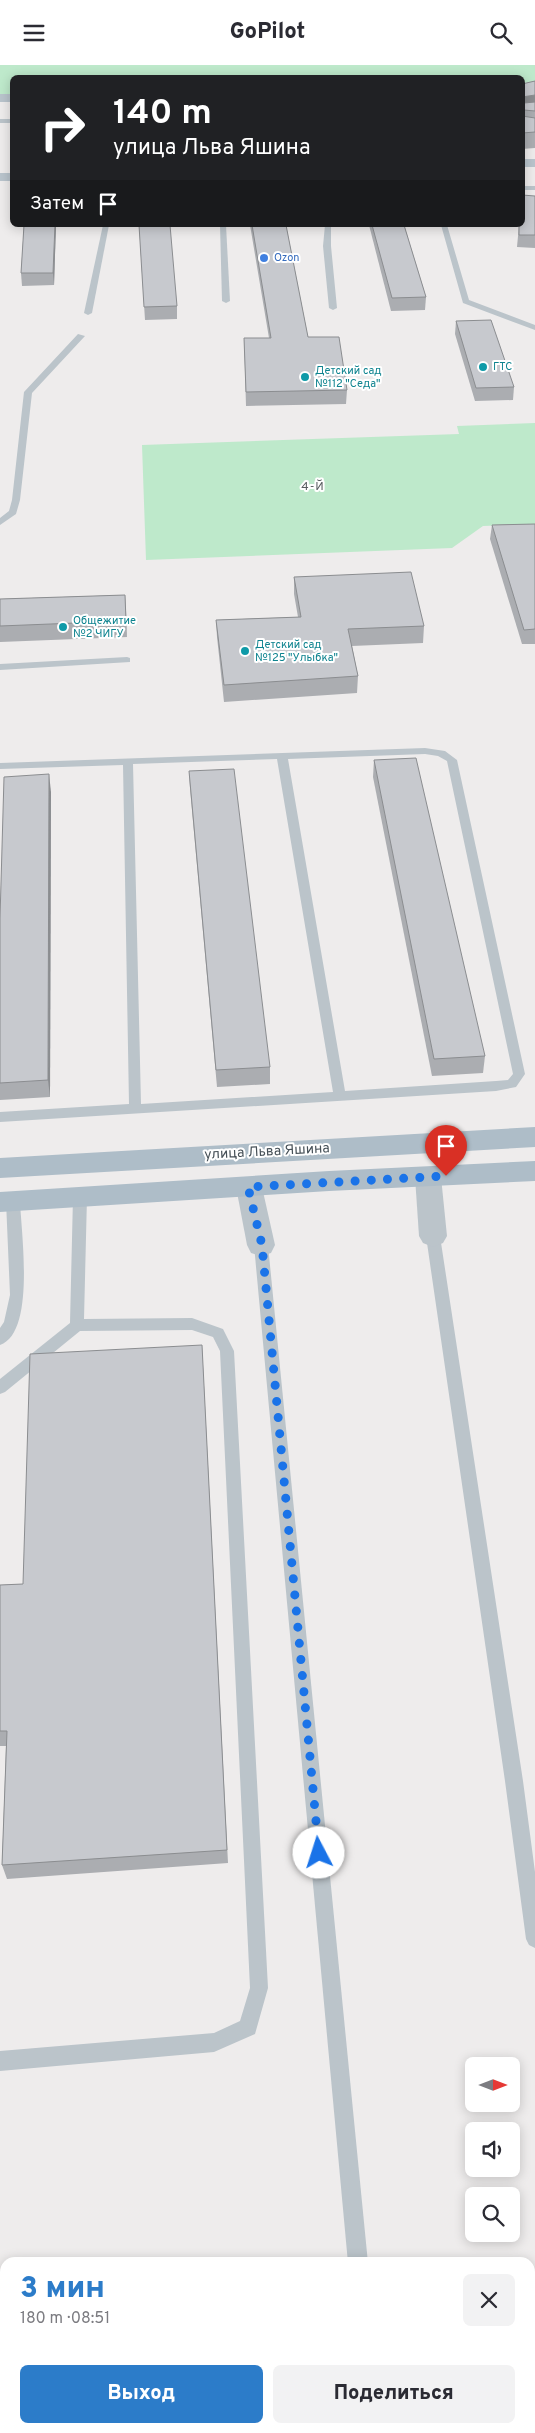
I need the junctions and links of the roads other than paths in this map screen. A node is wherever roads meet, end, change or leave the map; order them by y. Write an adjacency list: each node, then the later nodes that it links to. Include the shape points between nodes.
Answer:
1 (106, 227): 7 (lane)
2 (223, 227): 5 (lane)
3 (328, 227): 6 (lane)
4 (445, 227): 8 (lane, via 466,301)
5 (226, 301)
6 (333, 308)
7 (88, 313)
8 (535, 328)
9 (81, 336): 10 (lane, via 28,392 16,500 13,512)
10 (0, 522)
11 (127, 660): 12 (lane)
12 (0, 667)
13 (282, 755): 14 (lane); 16 (lane); 16 (lane, via 425,751 441,753 452,760 519,1074 512,1084 496,1086)
14 (128, 761): 15 (lane); 17 (lane)
15 (0, 766)
16 (340, 1095): 17 (lane)
17 (135, 1108): 18 (lane)
18 (0, 1117)
19 (535, 1137): 20 (main road, улица Льва Яшина)
20 (7, 1168): 25 (main road)
21 (535, 1171): 22 (main road)
22 (428, 1177): 23 (main road); 26 (street)
23 (248, 1187): 24 (main road); 27 (street)
24 (80, 1197): 25 (main road); 28 (lane)
25 (7, 1202): 29 (lane, via 17,1295 11,1324)
26 (433, 1237): 31 (lane)
27 (262, 1245): 33 (lane)
28 (77, 1325): 30 (lane); 32 (lane, via 192,1324 218,1333 227,1351 259,1988 248,2027 214,2042)
29 (0, 1339)
30 (0, 1388)
31 (535, 1939)
32 (0, 2061)
33 (357, 2257)

